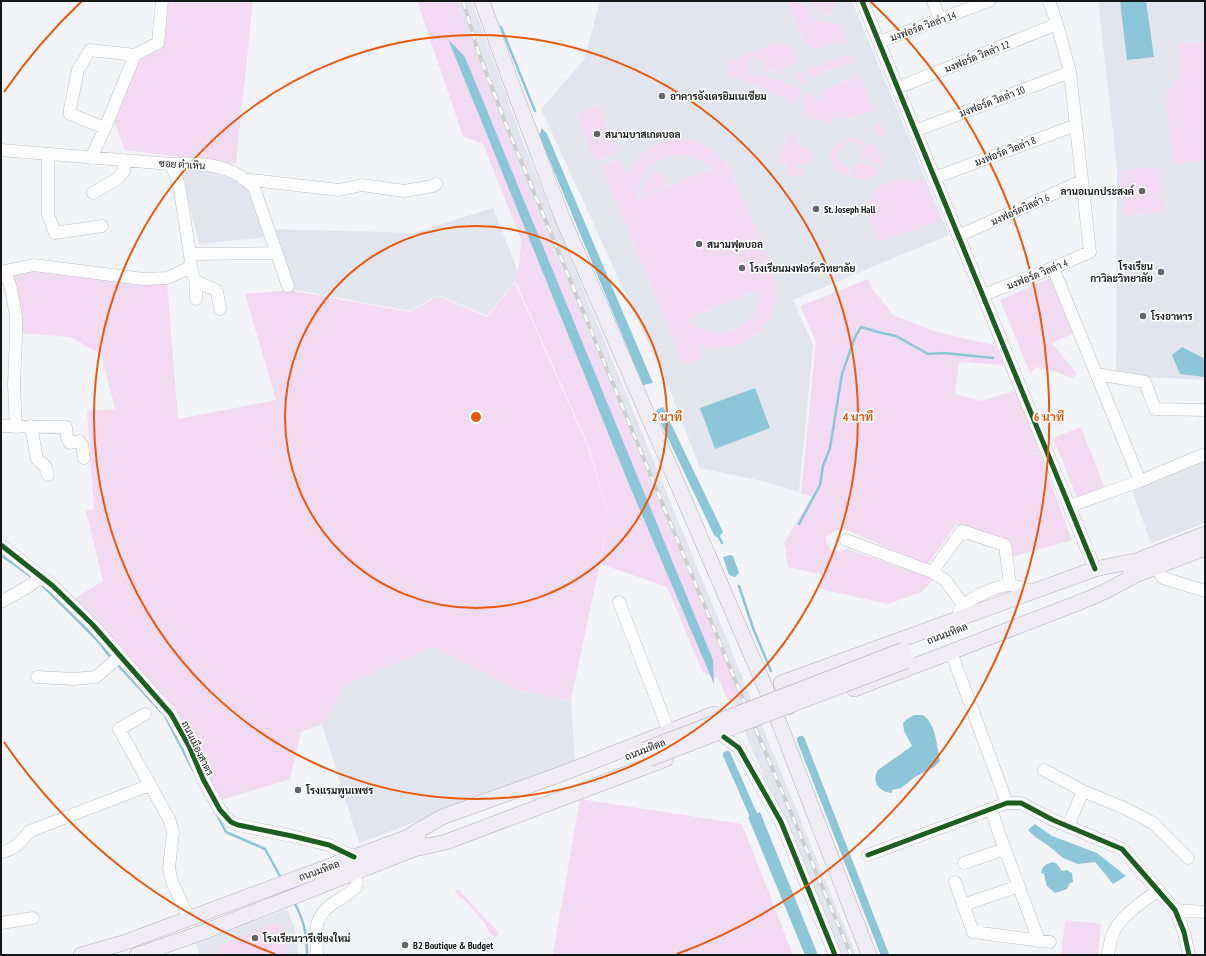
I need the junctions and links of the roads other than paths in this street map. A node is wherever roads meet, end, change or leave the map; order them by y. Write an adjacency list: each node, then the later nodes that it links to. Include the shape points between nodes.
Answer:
1 (162, 1): 10 (street, via 158,43)
2 (482, 1): 67 (main road, via 562,217)
3 (862, 1): 9 (street)
4 (933, 1): 7 (street)
5 (989, 1): 7 (street, มงฟอร์ด วิลล่า 14)
6 (1049, 1): 8 (street)
7 (940, 20): 9 (street, มงฟอร์ด วิลล่า 14)
8 (1057, 24): 11 (street); 12 (street, มงฟอร์ด วิลล่า 12)
9 (879, 42): 12 (street)
10 (135, 55): 14 (street); 14 (street, via 90,50 78,70 70,114)
11 (1070, 72): 13 (street); 15 (street, มงฟอร์ด วิลล่า 10)
12 (897, 88): 15 (street)
13 (1076, 124): 21 (street, มงฟอร์ด วิลล่า 8); 23 (street)
14 (106, 128): 18 (street)
15 (915, 131): 21 (street)
16 (1, 150): 17 (street, ซอย ต๋าเหิน)
17 (48, 154): 18 (street, ซอย ต๋าเหิน); 26 (street, via 48,214 55,233)
18 (91, 158): 19 (street, ซอย ต๋าเหิน)
19 (123, 160): 20 (street, ซอย ต๋าเหิน); 25 (street, via 124,171 117,180)
20 (170, 164): 22 (street, ซอย ต๋าเหิน, via 207,165 230,171); 29 (street, via 179,185)
21 (934, 178): 27 (street)
22 (243, 179): 24 (street, via 338,190 362,185 404,192); 28 (street, ซอย ต๋าเหิน, via 254,188)
23 (1082, 181): 27 (street, มงฟอร์ตวิลล่า 6); 30 (street, มงฟอร์ด วิลล่า 4, via 1090,252)
24 (436, 184)
25 (93, 193)
26 (102, 226)
27 (958, 236): 34 (street)
28 (277, 253): 29 (street); 33 (street, ซอย ต๋าเหิน)
29 (190, 260): 31 (street, via 185,270 167,278 143,279 34,265); 32 (street, via 191,275)
30 (1053, 268): 34 (street, มงฟอร์ด วิลล่า 4); 37 (street)
31 (3, 271): 41 (street, via 10,288 16,316)
32 (196, 282): 35 (street); 36 (street, via 217,291)
33 (288, 286)
34 (983, 295): 46 (street)
35 (196, 298)
36 (220, 309)
37 (1096, 374): 38 (street, via 1145,382 1155,409); 45 (street)
38 (1205, 410)
39 (1, 426): 41 (street)
40 (31, 426): 41 (street); 43 (street, via 66,427 67,438 70,443 79,441); 44 (street, via 37,459)
41 (16, 427)
42 (1205, 454): 45 (street)
43 (84, 458)
44 (48, 475)
45 (1140, 481): 46 (street)
46 (1070, 506): 53 (street)
47 (1205, 534): 52 (main road, ถนนมหิดล)
48 (846, 540): 54 (street)
49 (1, 547): 55 (street, ถนนเมืองสาตร)
50 (1205, 548): 51 (main road, ถนนมหิดล)
51 (1155, 567): 52 (main road, ถนนมหิดล); 58 (street, via 1163,578)
52 (1136, 568): 53 (main road); 63 (main road, via 1100,594); 78 (main road, ถนนมหิดล, bridge)
53 (1095, 569): 57 (main road)
54 (932, 572): 56 (street, via 962,531 1005,545); 61 (street, via 945,580)
55 (37, 580): 59 (street); 64 (street, ถนนเมืองสาตร, via 53,586 93,625)
56 (1010, 585): 57 (street); 61 (street, via 985,592)
57 (1032, 591): 62 (main road)
58 (1205, 591)
59 (1, 602)
60 (619, 602): 70 (street)
61 (963, 605): 62 (street)
62 (951, 622): 66 (main road)
63 (951, 652): 69 (main road); 75 (street)
64 (118, 658): 65 (street, via 96,677); 82 (street, ถนนเมืองสาตร, via 171,714 220,810 231,822 329,845)
65 (37, 678)
66 (781, 683): 67 (main road); 69 (main road)
67 (766, 689): 69 (main road)
68 (145, 714): 73 (street, via 119,730)
69 (784, 715): 99 (main road)
70 (669, 732): 71 (main road, via 714,714); 78 (main road, via 442,817)
71 (729, 735): 78 (main road, via 446,842); 98 (street, via 740,748 781,822)
72 (1044, 770): 74 (street)
73 (150, 786): 79 (street, via 30,831 19,845); 93 (street, via 169,819 173,832 169,868 172,882)
74 (1083, 791): 77 (street); 83 (street, via 1124,808 1153,824)
75 (1007, 803): 76 (street); 77 (street, via 1021,803)
76 (991, 809): 80 (street); 81 (street)
77 (1068, 826): 88 (street, via 1122,849)
78 (412, 842): 82 (main road, ถนนมหิดล); 85 (main road, ถนนมหิดล)
79 (3, 848)
80 (1005, 849): 84 (street); 87 (street)
81 (868, 854)
82 (354, 857): 93 (main road, ถนนมหิดล)
83 (1188, 858)
84 (964, 863)
85 (354, 873): 96 (main road, ถนนมหิดล, via 201,933); 97 (street, via 356,887 324,911 318,920)
86 (955, 882): 89 (street)
87 (1019, 886): 89 (street); 89 (street, via 1045,942 973,932)
88 (1158, 890): 90 (street); 100 (street, via 1118,924)
89 (964, 906)
90 (1175, 910): 91 (street); 101 (street, via 1184,932)
91 (1205, 912)
92 (33, 918): 94 (street)
93 (189, 918): 95 (main road, ถนนมหิดล, via 123,943)
94 (1, 923)
95 (81, 955)
96 (137, 955)
97 (317, 955)
98 (835, 955)
99 (869, 955)
100 (1108, 955)
101 (1188, 955)

